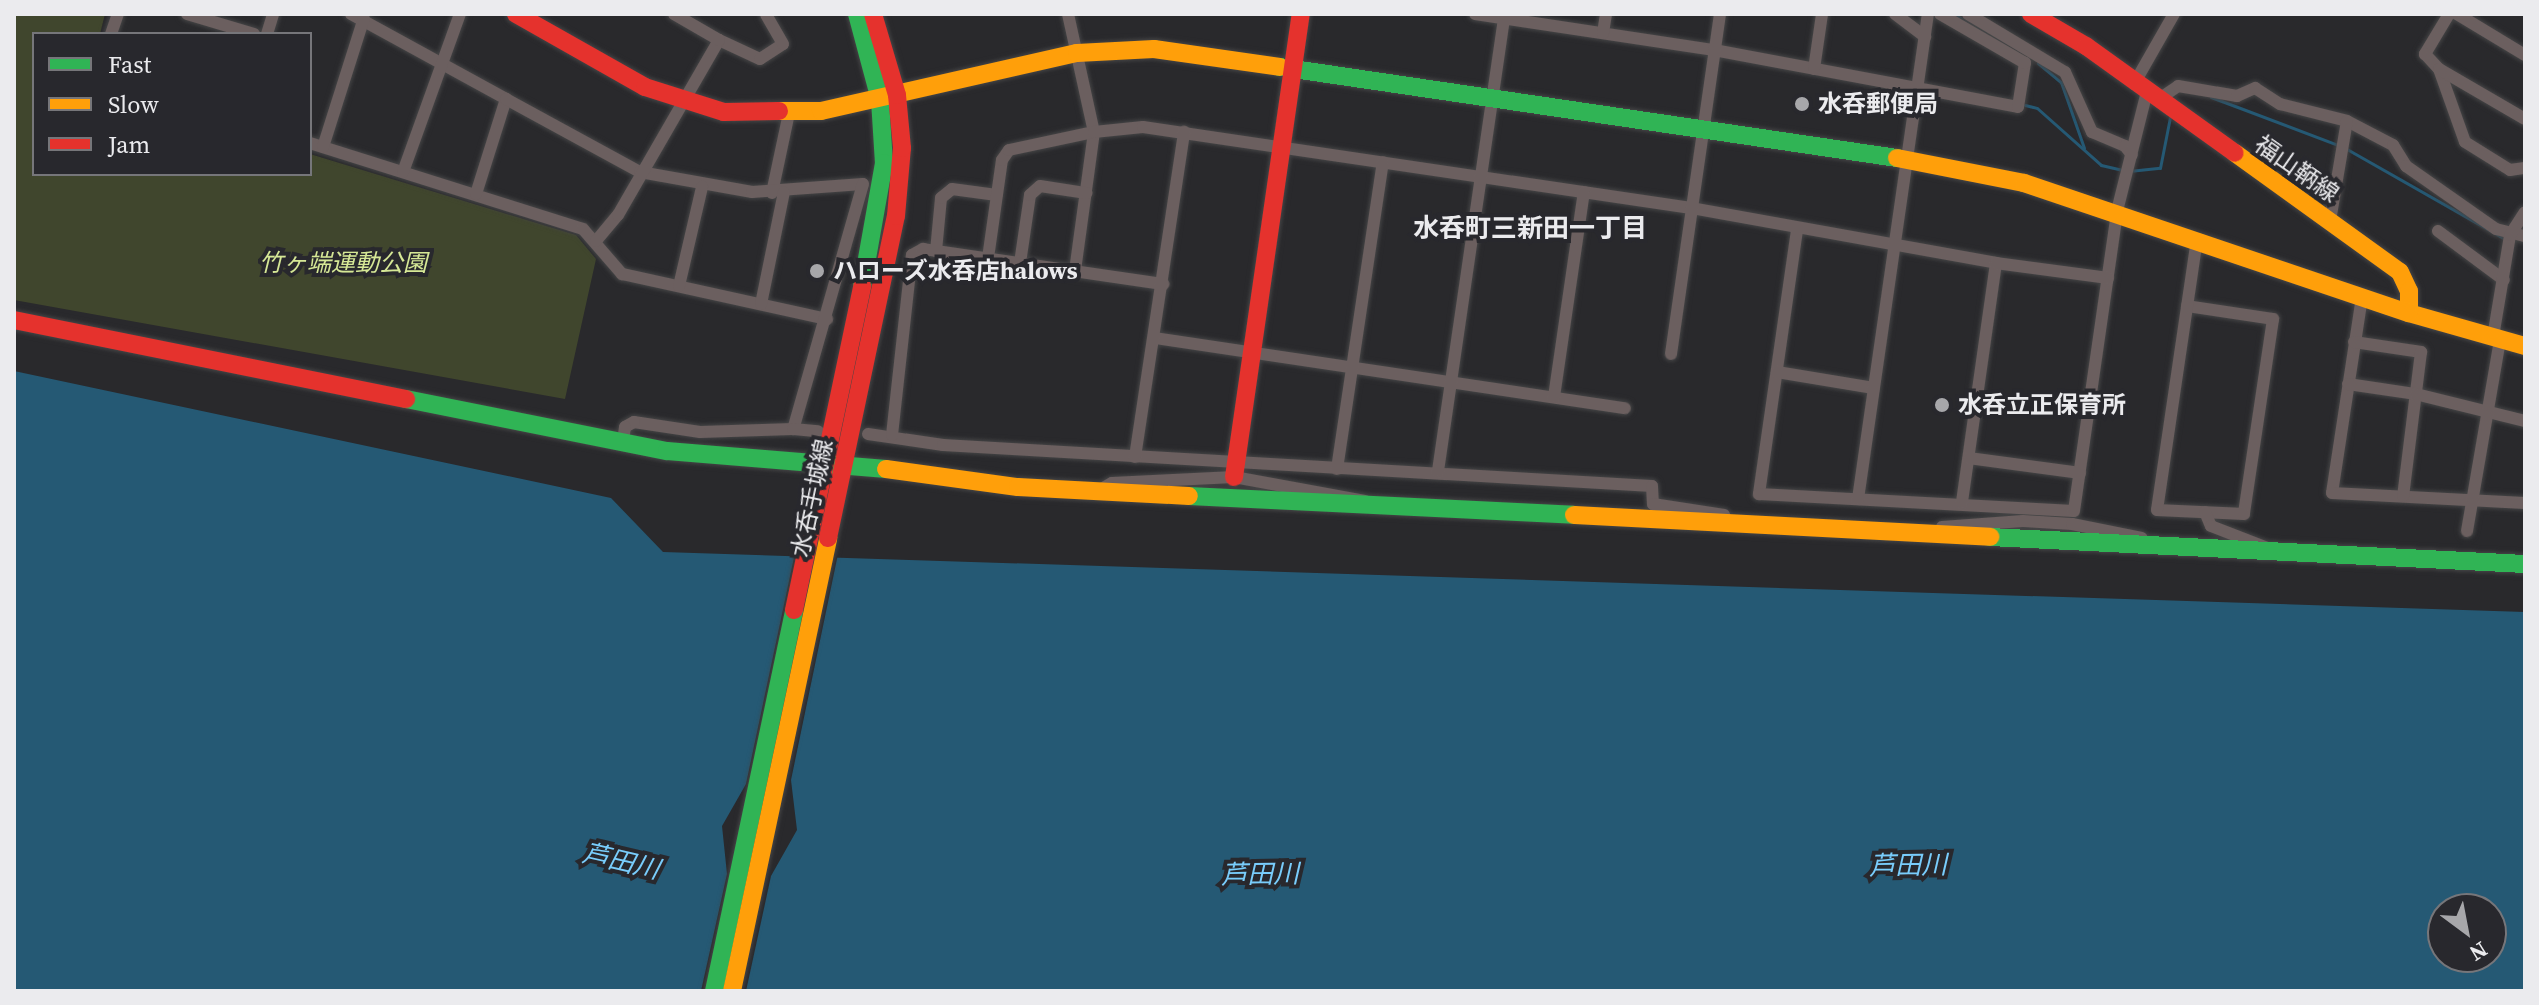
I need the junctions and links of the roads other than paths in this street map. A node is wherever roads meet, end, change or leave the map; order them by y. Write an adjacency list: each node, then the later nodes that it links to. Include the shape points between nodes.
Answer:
1 (187, 14): 25 (street)
2 (351, 14): 24 (street)
3 (460, 14): 32 (street)
4 (516, 14): 41 (street, via 622,76)
5 (674, 14): 28 (street)
6 (766, 14): 28 (street, via 783,44 760,59)
7 (857, 14): 38 (street, 水呑手城線)
8 (873, 14): 38 (street, 水呑手城線)
9 (1068, 14): 30 (street)
10 (1301, 14): 33 (street)
11 (1475, 14): 23 (street)
12 (1606, 14): 26 (street)
13 (1720, 14): 29 (street)
14 (1822, 14): 34 (street)
15 (1895, 14): 27 (street)
16 (1928, 14): 27 (street)
17 (1940, 14): 36 (street, via 2025,63 2018,107)
18 (1968, 14): 50 (street, via 2065,72 2092,132 2125,146)
19 (2031, 14): 40 (street, 福山鞆線, via 2086,46)
20 (2174, 14): 40 (street)
21 (2449, 14): 35 (street, via 2425,54)
22 (2457, 14): 31 (street)
23 (1505, 16): 26 (street); 37 (street)
24 (364, 18): 32 (street); 48 (street)
25 (247, 32)
26 (1603, 33): 29 (street)
27 (1925, 37): 36 (street)
28 (719, 40): 41 (street)
29 (1714, 50): 34 (street); 45 (street)
30 (1077, 53): 33 (street, via 1166,50); 38 (street); 46 (street)
31 (2525, 55)
32 (439, 61): 39 (street); 54 (street)
33 (1294, 68): 37 (street); 49 (street)
34 (1814, 69): 36 (street)
35 (2439, 69): 43 (street); 53 (street, via 2465,142 2510,170)
36 (1917, 89): 51 (street)
37 (1493, 97): 45 (street); 56 (street)
38 (889, 98): 42 (street); 112 (street, 水呑手城線, via 902,148 896,216)
39 (506, 99): 55 (street); 61 (street)
40 (2156, 99): 44 (street, via 2178,86 2237,96 2255,88 2280,104); 50 (street); 66 (street, 福山鞆線)
41 (683, 101): 42 (street, via 724,112); 55 (street)
42 (789, 113): 58 (street)
43 (2525, 119)
44 (2347, 121): 66 (street); 70 (street, via 2393,145 2416,174)
45 (1703, 128): 51 (street); 63 (street)
46 (1094, 132): 47 (street, via 1143,127); 60 (street); 62 (street, via 1009,150 1002,160)
47 (1184, 132): 49 (street); 81 (street)
48 (316, 145): 54 (street)
49 (1281, 145): 52 (street); 93 (street)
50 (2132, 155): 64 (street)
51 (1906, 159): 64 (street, via 2024,183); 73 (street)
52 (1383, 162): 56 (street); 95 (street)
53 (2525, 168)
54 (403, 172): 61 (street)
55 (640, 172): 57 (street); 72 (street, via 618,215)
56 (1481, 176): 59 (street); 97 (street)
57 (702, 187): 58 (street); 82 (street)
58 (778, 192): 84 (street); 87 (street, via 863,184)
59 (1584, 192): 63 (street); 101 (street)
60 (1086, 193): 76 (street, via 1040,186 1030,195); 78 (street)
61 (476, 194): 72 (street, via 583,229)
62 (997, 195): 74 (street, via 952,189 941,198); 75 (street)
63 (1691, 208): 67 (street); 94 (street)
64 (2117, 211): 71 (street); 79 (street)
65 (2525, 212): 70 (street)
66 (2330, 221): 86 (street, 福山鞆線, via 2400,272 2409,291)
67 (1797, 230): 73 (street); 96 (street)
68 (2438, 231): 80 (street)
69 (2525, 236): 70 (street)
70 (2510, 238): 80 (street)
71 (2197, 239): 83 (street); 85 (street)
72 (596, 241): 82 (street, via 622,274)
73 (1895, 244): 77 (street); 99 (street)
74 (936, 251): 75 (street); 108 (street, via 923,249 912,255)
75 (988, 258): 76 (street)
76 (1020, 263): 78 (street)
77 (1996, 263): 79 (street); 111 (street)
78 (1075, 271): 81 (street)
79 (2108, 278): 116 (street)
80 (2504, 280): 90 (street)
81 (1163, 284): 89 (street)
82 (679, 286): 84 (street)
83 (2362, 297): 86 (street); 91 (street)
84 (761, 304): 87 (street)
85 (2187, 306): 125 (street, via 2157,510); 125 (street, via 2273,319 2244,514)
86 (2409, 313): 90 (street)
87 (827, 319): 105 (street)
88 (14, 320): 109 (street)
89 (1155, 338): 93 (street); 110 (street)
90 (2496, 338): 92 (street); 103 (street)
91 (2354, 342): 98 (street); 100 (street, via 2421,352)
92 (2525, 346)
93 (1250, 352): 95 (street); 114 (street)
94 (1671, 354)
95 (1353, 367): 97 (street); 113 (street)
96 (1777, 372): 99 (street); 120 (street, via 1759,494)
97 (1451, 382): 101 (street); 115 (street)
98 (2348, 384): 100 (street); 119 (street, via 2332,493)
99 (1874, 388): 120 (street)
100 (2416, 394): 103 (street); 119 (street)
101 (1554, 397): 102 (street)
102 (1625, 408)
103 (2487, 412): 104 (street); 121 (street)
104 (2525, 421)
105 (793, 429): 106 (street); 109 (street, via 700,432 634,422 625,427)
106 (818, 431)
107 (868, 434): 108 (street)
108 (892, 435): 110 (street, via 943,445)
109 (623, 441): 112 (street, via 667,451)
110 (1135, 457): 114 (street)
111 (1969, 458): 116 (street); 122 (street)
112 (834, 464): 117 (street, 水呑手城線); 118 (street)
113 (1337, 469): 114 (street); 115 (street)
114 (1235, 470): 118 (street, via 1112,483); 124 (street, via 1362,497)
115 (1438, 471): 127 (street, via 1652,486 1653,504 1725,516)
116 (2080, 473): 126 (street)
117 (829, 490): 133 (street, 水呑手城線); 134 (street, 水呑手城線)
118 (1096, 493): 124 (street)
119 (2403, 496): 121 (street)
120 (1858, 499): 122 (street)
121 (2472, 500): 123 (street); 128 (street)
122 (1962, 503): 126 (street)
123 (2525, 503)
124 (1368, 508): 127 (street)
125 (2205, 512): 131 (street, via 2211,526 2268,545)
126 (2073, 517): 129 (street, via 1944,527); 130 (street)
127 (1736, 525): 129 (street)
128 (2467, 531)
129 (1928, 534): 130 (street)
130 (2155, 546): 131 (street)
131 (2272, 552): 132 (street)
132 (2525, 564)
133 (714, 991)
134 (732, 991)

